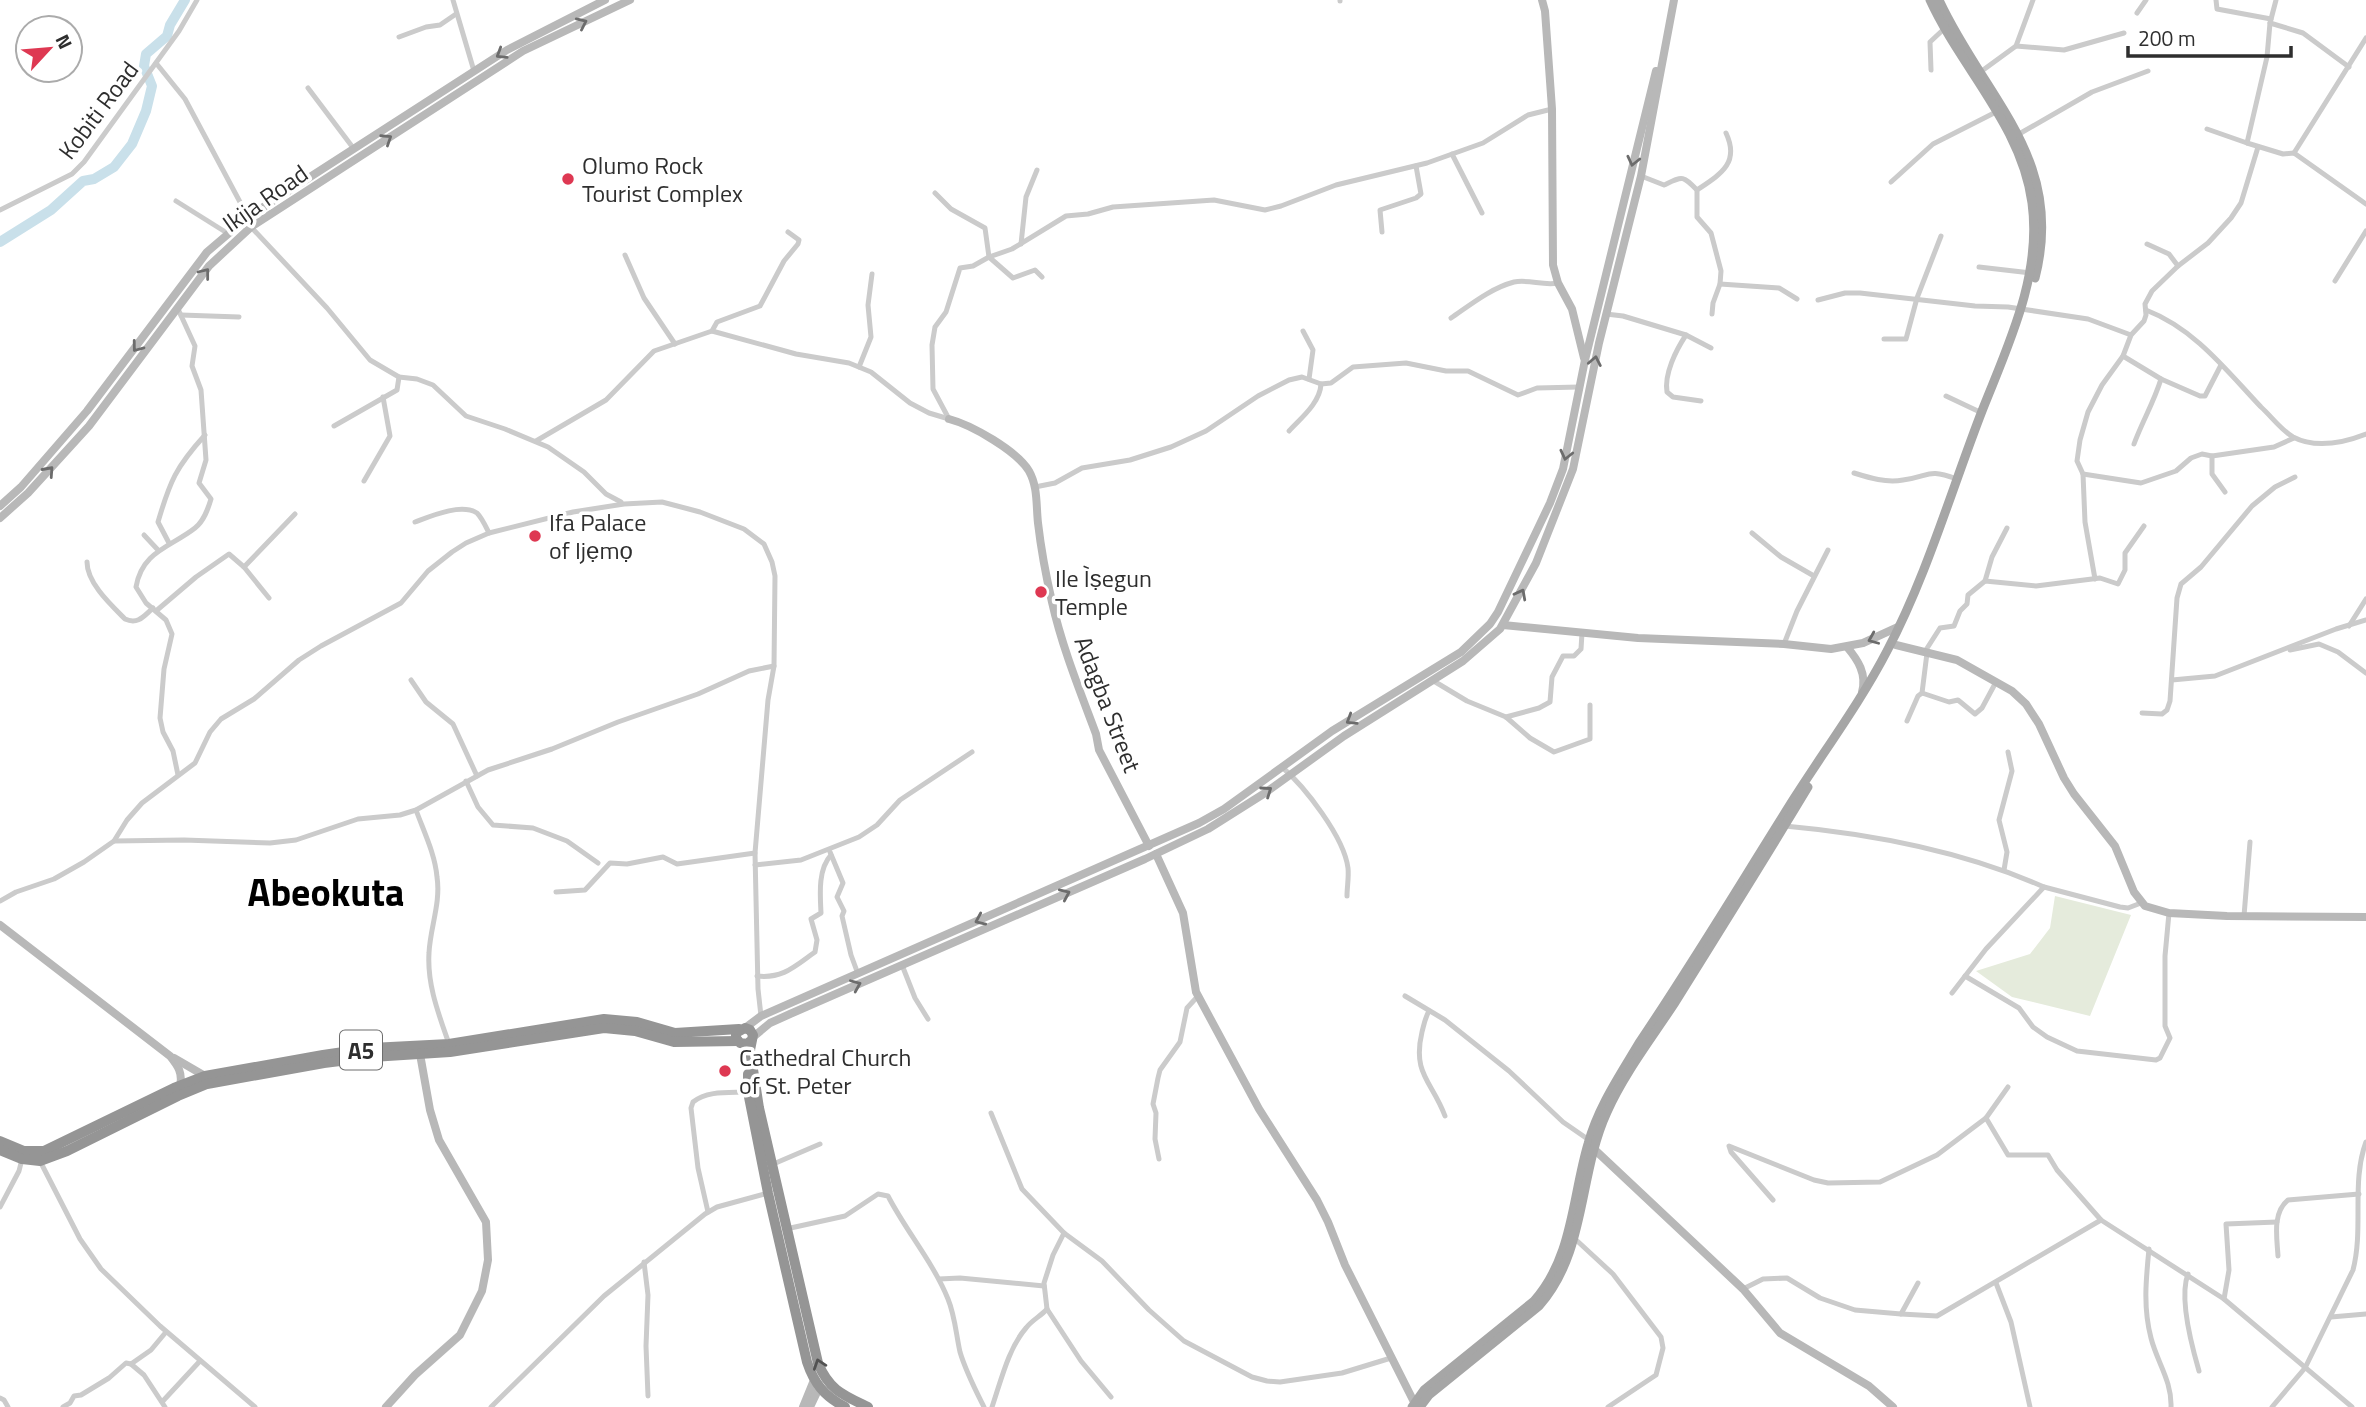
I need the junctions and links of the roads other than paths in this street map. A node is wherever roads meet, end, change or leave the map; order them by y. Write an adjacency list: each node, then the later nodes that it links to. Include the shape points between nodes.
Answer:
1 (197, 0): 20 (street, Kobiti Road)
2 (453, 0): 13 (street)
3 (605, 0): 23 (street, Ikija Road, one-way to 23, via 530,36)
4 (630, 0): 48 (street, Ikija Road, one-way to 4, via 523,51)
5 (1542, 0): 27 (street)
6 (1930, 0): 15 (main road)
7 (1938, 0): 25 (main road)
8 (2033, 0): 19 (street)
9 (2146, 0): 12 (street)
10 (2216, 0): 14 (street, via 2217,9)
11 (2276, 0): 14 (street)
12 (2137, 13)
13 (456, 14): 17 (street, via 439,25); 23 (street)
14 (2271, 21): 21 (street, via 2303,33); 32 (street)
15 (1945, 29): 22 (street, via 1930,42); 25 (main road)
16 (2124, 33): 19 (street, via 2064,50)
17 (399, 37)
18 (2366, 38): 21 (street)
19 (2016, 46): 25 (street)
20 (156, 63): 45 (street, Kobiti Road, via 72,174); 47 (street, via 185,99)
21 (2349, 67): 35 (street)
22 (1931, 70)
23 (474, 71): 34 (street, Ikija Road)
24 (2148, 71): 31 (street, via 2083,97)
25 (1978, 74): 28 (main road)
26 (308, 88): 34 (street)
27 (1552, 109): 36 (street, via 1528,115 1483,144); 64 (street, via 1552,265)
28 (2000, 110): 31 (main road); 40 (street, via 1933,144); 60 (main road, via 2029,183 2034,219)
29 (2207, 129): 32 (street)
30 (1726, 133): 41 (street, via 1732,146 1729,162)
31 (2018, 134): 69 (main road, via 2037,180 2042,219 2039,262)
32 (2247, 143): 33 (street)
33 (2258, 147): 35 (street); 58 (street, via 2241,203 2231,218)
34 (354, 149): 47 (street, Ikija Road)
35 (2294, 153): 44 (street)
36 (1452, 154): 37 (street); 46 (street)
37 (1416, 166): 51 (street, via 1421,194 1380,210); 54 (street, via 1336,185 1272,209 1214,200 1113,207 1066,216)
38 (1037, 170): 54 (street, via 1026,197)
39 (1641, 176): 41 (street, via 1664,185 1684,178); 72 (street); 84 (street, one-way to 84, via 1674,0)
40 (1891, 182)
41 (1697, 190): 65 (street, via 1697,217 1711,233)
42 (934, 193): 57 (street, via 951,209 985,228)
43 (176, 201): 52 (street)
44 (2366, 204)
45 (0, 210)
46 (1482, 213)
47 (248, 217): 52 (street, Ikija Road)
48 (251, 227): 71 (street, Ikija Road, one-way to 48, via 209,266); 87 (street, via 365,355)
49 (2366, 231): 63 (street)
50 (788, 232): 76 (street, via 799,244 784,261 760,306 717,321)
51 (1382, 232)
52 (227, 233): 114 (street, Ikija Road, one-way to 114, via 207,252 88,411)
53 (1941, 236): 66 (street)
54 (1021, 244): 57 (street)
55 (2147, 244): 58 (street, via 2169,254)
56 (625, 255): 81 (street, via 644,298)
57 (989, 257): 62 (street, via 1013,278 1035,270); 97 (street, via 959,269 946,312 935,327 933,389)
58 (2178, 266): 70 (street, via 2152,291)
59 (1979, 267): 60 (street)
60 (2031, 273): 69 (main road)
61 (873, 274): 86 (street, via 868,305 871,337)
62 (1042, 277)
63 (2335, 281)
64 (1558, 283): 75 (street, via 1514,282); 84 (street, via 1572,309)
65 (1720, 284): 67 (street, via 1779,288); 73 (street)
66 (1917, 298): 68 (street, via 1845,293); 69 (street); 80 (street, via 1906,340)
67 (1797, 299)
68 (1818, 300)
69 (2023, 310): 79 (street, via 2088,319); 96 (main road); 140 (main road)
70 (2146, 310): 79 (street, via 2144,321); 85 (street, via 2190,334)
71 (179, 312): 74 (street); 101 (street, via 195,346 192,366 201,390); 116 (street, Ikija Road, one-way to 71, via 89,426)
72 (1606, 314): 78 (street); 95 (street, one-way to 72)
73 (1712, 314)
74 (239, 317)
75 (1451, 318)
76 (712, 331): 81 (street); 86 (street)
77 (1303, 331): 88 (street, via 1313,350)
78 (1686, 335): 82 (street); 94 (street, via 1665,385 1673,397)
79 (2131, 335): 83 (street)
80 (1884, 340)
81 (675, 344): 103 (street, via 654,351 593,410)
82 (1711, 348)
83 (2123, 356): 89 (street); 107 (street, via 2088,412 2077,460)
84 (1585, 360): 91 (street)
85 (2221, 365): 89 (street, via 2205,396); 102 (street)
86 (859, 367): 97 (street, via 910,403)
87 (399, 377): 93 (street, via 397,390); 103 (street, via 426,381 466,416)
88 (1308, 379): 90 (street); 111 (street, via 1275,385 1171,447 1082,468)
89 (2161, 379): 104 (street)
90 (1321, 384): 91 (street, via 1331,383 1353,367 1406,363 1468,371 1518,395 1533,388); 99 (street, via 1314,403)
91 (1579, 387): 95 (street)
92 (1946, 396): 96 (street)
93 (383, 397): 98 (street); 110 (street, via 390,436)
94 (1702, 401)
95 (1581, 411): 135 (street, one-way to 95, via 1536,563 1573,469); 158 (street, one-way to 158, via 1550,503 1490,624 1461,652 1332,731)
96 (1982, 413): 109 (main road)
97 (949, 419): 111 (street, via 984,435 1022,461)
98 (334, 426)
99 (1289, 431)
100 (2366, 434): 102 (street, via 2319,444)
101 (205, 435): 123 (street, via 177,469 166,495 158,522); 123 (street, via 206,460 199,483 211,502 197,527)
102 (2294, 438): 105 (street, via 2274,447)
103 (536, 441): 113 (street)
104 (2134, 444)
105 (2212, 456): 107 (street, via 2191,458 2176,471 2141,483); 112 (street, via 2212,474)
106 (1854, 473): 109 (street, via 1885,481 1930,472)
107 (2083, 474): 129 (street)
108 (2295, 477): 148 (street, via 2252,506 2181,584)
109 (1957, 479): 137 (main road)
110 (364, 481)
111 (1035, 487): 167 (street, Adagba Street, via 1041,546 1062,641 1099,750)
112 (2225, 492)
113 (624, 504): 120 (street); 144 (street, via 662,502 700,512 744,529 764,544 775,576)
114 (0, 506)
115 (295, 514): 127 (street)
116 (0, 518)
117 (415, 522): 120 (street, via 443,511 474,511)
118 (2144, 526): 129 (street, via 2125,553 2118,584)
119 (2007, 528): 130 (street)
120 (489, 533): 159 (street, via 428,571 401,603 299,660 254,699 214,725 195,763)
121 (1752, 533): 128 (street)
122 (144, 535): 124 (street)
123 (169, 543): 124 (street)
124 (158, 550): 133 (street, via 140,571 136,587)
125 (1828, 550): 128 (street)
126 (87, 562): 133 (street, via 97,587 125,619 139,621)
127 (244, 567): 131 (street); 133 (street, via 228,554)
128 (1814, 576): 139 (street)
129 (2095, 579): 130 (street, via 2036,586)
130 (1985, 581): 142 (street, via 1968,595 1954,626 1940,628)
131 (269, 598)
132 (2366, 599): 136 (street)
133 (155, 610): 159 (street, via 172,634 160,718)
134 (2366, 620): 136 (street)
135 (1503, 625): 138 (street); 147 (street, via 1477,651)
136 (2349, 626): 143 (street)
137 (1899, 627): 141 (street, one-way to 141); 150 (main road)
138 (1582, 633): 139 (street); 154 (street, via 1581,649 1574,656 1563,656 1552,677 1550,702)
139 (1784, 644): 141 (street)
140 (1896, 645): 142 (street); 164 (main road)
141 (1847, 647): 150 (street, via 1862,670)
142 (1926, 653): 149 (street, via 1957,660); 151 (street)
143 (2273, 654): 145 (street, via 2319,645 2339,652); 148 (street, via 2215,676)
144 (774, 666): 161 (street, via 749,671); 169 (street)
145 (2366, 673)
146 (411, 680): 161 (street, via 426,702 453,724)
147 (1432, 680): 154 (street); 160 (street)
148 (2172, 680): 153 (street, via 2167,710)
149 (1996, 682): 151 (street, via 1975,714 1958,701); 178 (street, via 2026,704 2074,794 2115,846)
150 (1862, 693): 209 (main road, via 1639,1043 1601,1108)
151 (1922, 694): 155 (street)
152 (1590, 705): 154 (street, via 1590,739 1554,751)
153 (2142, 713)
154 (1506, 717)
155 (1907, 721)
156 (972, 752): 168 (street, via 900,800 877,825)
157 (2008, 752): 173 (street, via 2011,771 1999,820 2007,852)
158 (1282, 768): 160 (street); 167 (street, via 1224,809)
159 (178, 775): 165 (street, via 133,811)
160 (1291, 775): 170 (street, one-way to 160, via 1237,812); 176 (street, via 1334,833 1348,864)
161 (477, 776): 162 (street)
162 (466, 781): 163 (street); 171 (street, via 478,807 494,825 533,828 568,841)
163 (416, 810): 165 (street, via 358,819 303,838 270,843); 196 (street, via 437,876 439,893 429,956 433,994)
164 (1785, 826): 173 (street, via 1845,832); 209 (main road, via 1645,1046)
165 (114, 841): 177 (street, via 54,879)
166 (2250, 842): 180 (street)
167 (1149, 846): 184 (street, one-way to 184)
168 (830, 852): 172 (street); 184 (street, via 843,883 837,897); 185 (street, via 819,886 821,912 811,919 816,949 787,972 773,978)
169 (755, 853): 172 (street); 175 (street, via 677,863 663,858 610,863 584,890)
170 (1156, 854): 183 (street, one-way to 170); 188 (street, via 1183,913)
171 (598, 863)
172 (755, 865): 185 (street)
173 (2004, 870): 174 (street)
174 (2044, 887): 178 (street, via 2120,907); 186 (street)
175 (556, 891)
176 (1347, 896)
177 (0, 901)
178 (2141, 903): 179 (street)
179 (2169, 913): 180 (street); 186 (street, via 2165,1026 2170,1038 2157,1060 2077,1051 2047,1037 2019,1009)
180 (2244, 916): 181 (street)
181 (2366, 917)
182 (0, 925): 198 (street)
183 (902, 965): 192 (street); 194 (street, one-way to 183, via 770,1023)
184 (859, 974): 191 (street)
185 (757, 976): 191 (street)
186 (1965, 976): 187 (street)
187 (1952, 993)
188 (1198, 996): 211 (street, via 1187,1008 1180,1042 1158,1078 1153,1104); 244 (street, via 1266,1120 1317,1200)
189 (1405, 996): 190 (street)
190 (1429, 1011): 204 (street, via 1419,1059 1422,1075); 209 (street, via 1510,1071)
191 (761, 1016): 193 (street)
192 (928, 1019)
193 (742, 1028): 194 (highway, via 752,1032); 195 (highway, via 736,1033); 196 (highway, A5, via 675,1033 604,1019)
194 (752, 1039): 195 (highway, via 747,1044); 214 (highway, via 755,1087)
195 (739, 1042): 197 (highway, A5, via 674,1042 604,1028); 202 (highway, via 746,1057)
196 (449, 1044): 199 (highway, A5, via 359,1050)
197 (420, 1054): 213 (highway, A5, via 324,1063 207,1084); 258 (street, via 439,1140 486,1222 488,1260 478,1302 460,1335)
198 (170, 1056): 199 (street); 200 (street, via 180,1070)
199 (205, 1076): 200 (highway, A5)
200 (180, 1086): 206 (highway, A5, via 44,1151 24,1151)
201 (2008, 1087): 205 (street)
202 (748, 1092): 215 (highway); 219 (street, via 715,1093 693,1102 698,1168)
203 (991, 1113): 224 (street, via 1022,1189)
204 (1446, 1116)
205 (1986, 1118): 217 (street, via 1937,1155 1880,1182 1814,1180 1729,1146); 221 (street, via 2008,1155 2048,1155)
206 (0, 1141)
207 (2366, 1142): 216 (street, via 2360,1159)
208 (820, 1144): 214 (street)
209 (1591, 1145): 225 (main road); 236 (street); 254 (main road, via 1568,1235 1546,1287 1424,1390)
210 (0, 1150): 212 (highway, A5)
211 (1158, 1158)
212 (22, 1159): 213 (highway, A5); 218 (street)
213 (40, 1161): 243 (street, via 96,1264)
214 (771, 1165): 223 (highway)
215 (768, 1193): 219 (street); 238 (highway)
216 (2359, 1194): 220 (street); 222 (street, via 2288,1199)
217 (1773, 1200)
218 (0, 1207)
219 (708, 1212): 230 (street)
220 (2363, 1219): 227 (street)
221 (2101, 1220): 226 (street); 234 (street)
222 (2277, 1222): 229 (street); 237 (street, via 2226,1224 2229,1270)
223 (786, 1229): 232 (street, via 845,1216 869,1198 884,1194); 238 (highway)
224 (1064, 1233): 235 (street); 244 (street, via 1108,1266 1167,1327 1252,1377 1280,1382 1342,1373)
225 (1574, 1238): 254 (main road, via 1562,1273 1539,1306); 266 (street, via 1613,1274 1661,1338 1656,1375)
226 (2150, 1249): 231 (street); 269 (street, via 2146,1313)
227 (2357, 1255): 228 (street); 242 (street)
228 (2366, 1255)
229 (2277, 1256)
230 (644, 1262): 250 (street, via 649,1295); 259 (street)
231 (2188, 1274): 237 (street); 248 (street, via 2188,1331)
232 (939, 1279): 235 (street); 264 (street, via 953,1311 968,1376)
233 (1918, 1283): 240 (street)
234 (1996, 1283): 240 (street, via 1937,1316); 268 (street, via 2011,1321)
235 (1044, 1286): 239 (street)
236 (1743, 1289): 240 (street, via 1763,1279 1787,1278 1820,1298 1855,1310); 267 (street, via 1780,1333 1869,1386)
237 (2224, 1299): 247 (street)
238 (797, 1301): 249 (highway, via 805,1354); 263 (highway, one-way to 238, via 835,1390 823,1374)
239 (1048, 1309): 251 (street); 265 (street, via 1021,1334)
240 (1901, 1314)
241 (2366, 1314): 242 (street)
242 (2331, 1317): 247 (street)
243 (166, 1332): 245 (street); 246 (street)
244 (1391, 1358): 254 (street)
245 (200, 1361): 253 (street); 257 (street)
246 (131, 1364): 253 (street); 256 (street, via 125,1363)
247 (2305, 1368): 270 (street); 271 (street)
248 (2199, 1371)
249 (817, 1384): 260 (street); 261 (street); 262 (highway)
250 (648, 1396)
251 (1111, 1397)
252 (0, 1398): 255 (street)
253 (163, 1404)
254 (1415, 1405)
255 (8, 1407)
256 (63, 1407)
257 (255, 1407)
258 (386, 1407)
259 (491, 1407)
260 (803, 1407)
261 (810, 1407)
262 (845, 1407)
263 (868, 1407)
264 (984, 1407)
265 (992, 1407)
266 (1608, 1407)
267 (1893, 1407)
268 (2030, 1407)
269 (2171, 1407)
270 (2272, 1407)
271 (2352, 1407)

